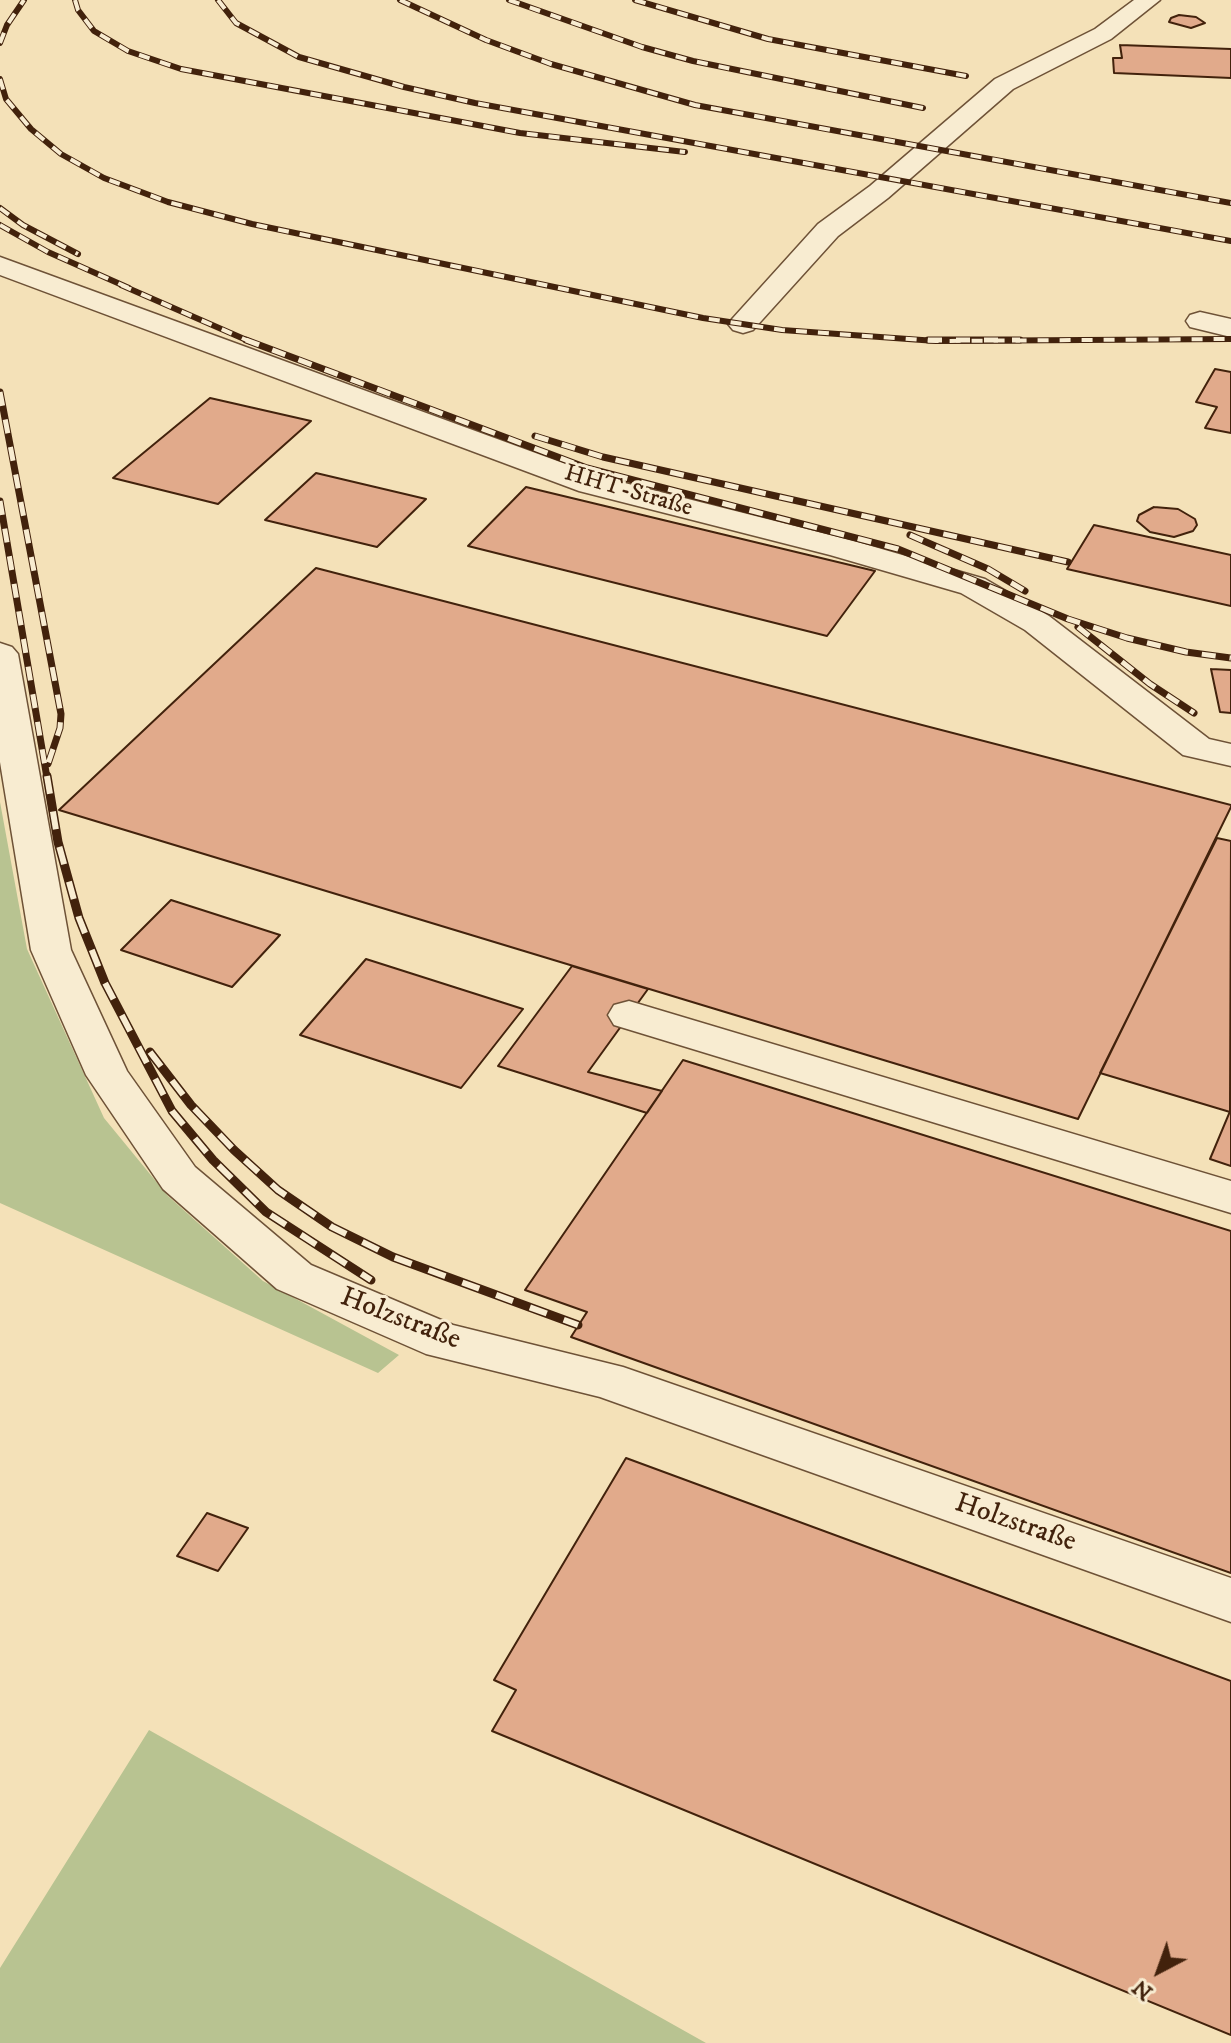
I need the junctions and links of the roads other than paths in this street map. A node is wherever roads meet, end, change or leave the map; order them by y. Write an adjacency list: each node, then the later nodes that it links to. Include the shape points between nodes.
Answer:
1 (1149, 0): 4 (lane, via 1103,34 1004,84 828,230)
2 (0, 265): 7 (lane, HHT-Straße, via 590,484 973,586 1037,623 1196,747)
3 (1200, 321): 5 (lane)
4 (743, 324)
5 (1231, 328)
6 (0, 654): 10 (lane, Holzstraße, via 51,950 107,1075 179,1178 294,1277 443,1341 606,1380)
7 (1231, 755)
8 (629, 1015): 9 (lane)
9 (1231, 1197)
10 (1231, 1600)

